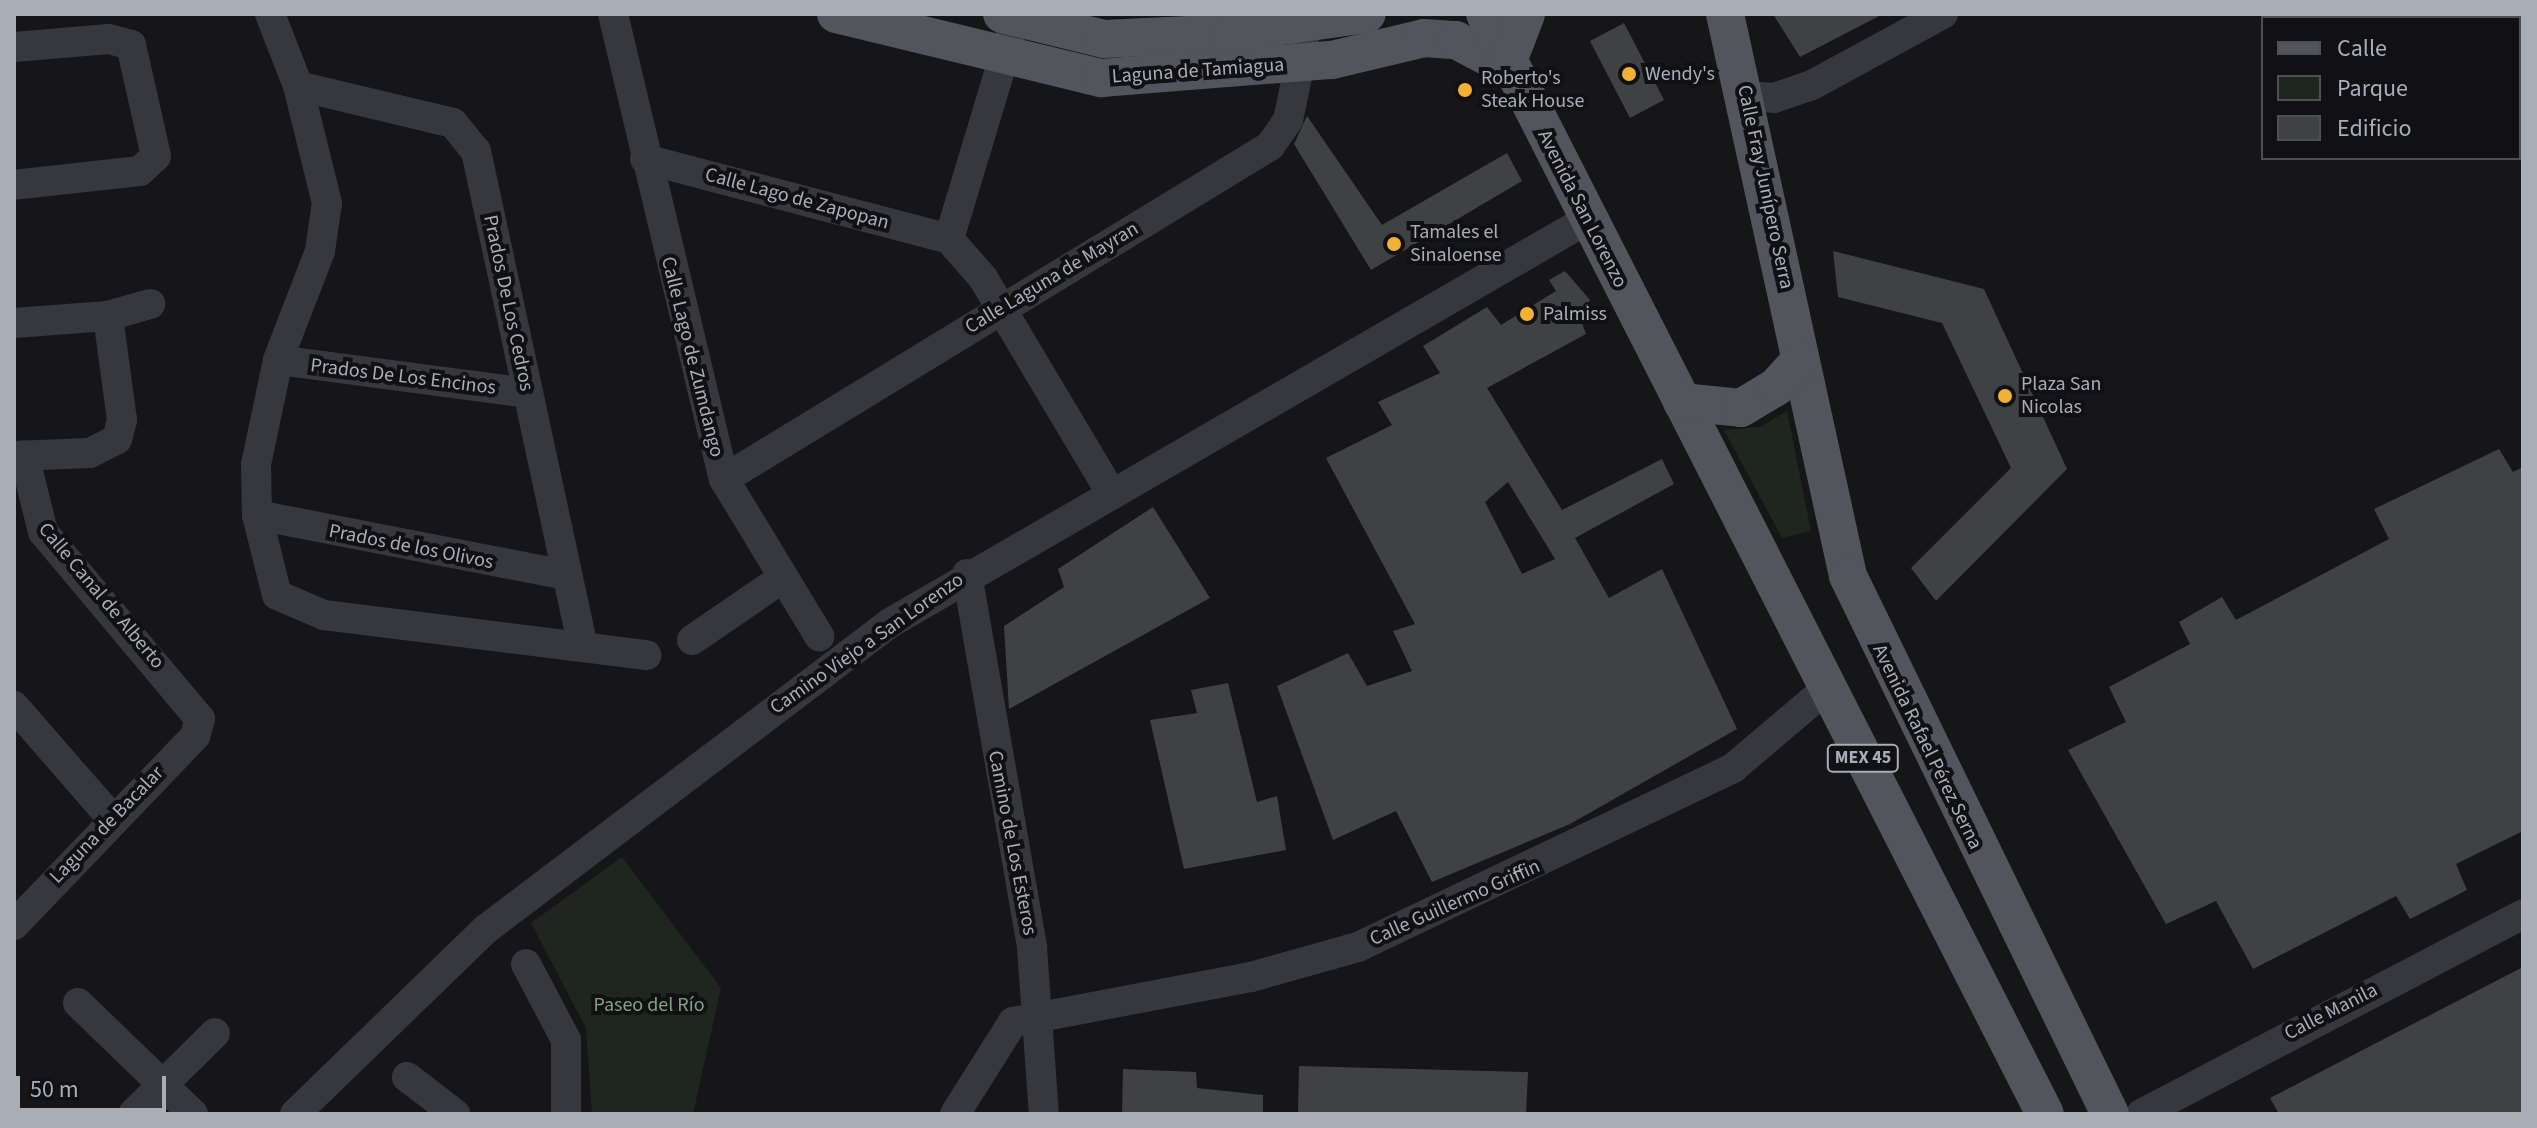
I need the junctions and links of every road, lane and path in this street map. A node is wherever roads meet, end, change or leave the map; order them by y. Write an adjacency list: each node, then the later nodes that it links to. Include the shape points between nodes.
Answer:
1 (270, 14): 17 (street)
2 (287, 14): 17 (street)
3 (613, 14): 19 (street, Calle Lago de Zumdango)
4 (836, 14): 14 (main road, Laguna de Tamiagua)
5 (1367, 14): 12 (main road, Laguna de Tamiagua)
6 (1485, 14): 16 (main road, Avenida San Lorenzo / MEX 45)
7 (1526, 14): 16 (main road)
8 (1711, 14): 18 (main road)
9 (1725, 14): 18 (main road, Calle Fray Junípero Serra / MEX 45)
10 (1009, 16): 12 (main road, Laguna de Tamiagua, via 1104,39); 14 (street)
11 (1928, 17): 18 (street, via 1812,85 1774,98)
12 (1306, 24): 15 (street, Calle Laguna de Mayran)
13 (14, 47): 20 (street, via 109,39 131,45 155,145 151,165)
14 (1000, 58): 15 (main road, Laguna de Tamiagua, via 1101,78); 22 (street)
15 (1302, 62): 16 (main road, Laguna de Tamiagua, via 1424,38 1456,40); 24 (street, Calle Laguna de Mayran, via 1288,120 1270,146)
16 (1510, 65): 21 (main road, Avenida San Lorenzo / MEX 45)
17 (295, 77): 27 (street, via 325,184 326,224); 29 (street, Prados De Los Cedros, via 438,118 470,140)
18 (1743, 80): 28 (main road, Calle Fray Junípero Serra / MEX 45)
19 (645, 159): 22 (street, Calle Lago de Zapopan); 32 (street, Calle Lago de Zumdango)
20 (14, 185)
21 (1588, 219): 30 (main road, Avenida San Lorenzo / MEX 45); 33 (street, Camino Viejo a San Lorenzo)
22 (949, 239): 24 (street)
23 (150, 304): 25 (street)
24 (1002, 308): 32 (street, Calle Laguna de Mayran); 33 (street)
25 (108, 316): 26 (street); 31 (street, via 122,420 117,439 90,453)
26 (14, 323)
27 (278, 360): 29 (street, Prados De Los Encinos); 34 (street, via 256,464)
28 (1800, 360): 30 (main road, via 1776,387 1741,408); 62 (main road, Avenida Rafael Pérez Serna / MEX 45, via 1848,576)
29 (527, 393): 36 (street, Prados De Los Cedros)
30 (1682, 402): 42 (main road, MEX 45)
31 (19, 455): 44 (street, Calle Canal de Alberto, via 43,532 195,706)
32 (724, 479): 37 (street, Calle Lago de Zumdango)
33 (1112, 494): 35 (street, Camino Viejo a San Lorenzo)
34 (257, 515): 36 (street, Prados de los Olivos); 40 (street, via 277,595 302,609)
35 (967, 574): 50 (street, Camino de Los Esteros); 56 (street, Camino Viejo a San Lorenzo, via 809,681 531,893)
36 (566, 575): 40 (street, Prados De Los Cedros)
37 (781, 579): 38 (street, Calle Lago de Zumdango); 39 (street)
38 (819, 636)
39 (692, 640)
40 (583, 647): 41 (street)
41 (647, 655)
42 (1826, 689): 50 (street, Calle Guillermo Griffin, via 1733,768 1358,947 1205,987); 61 (main road, MEX 45)
43 (14, 706): 45 (street)
44 (199, 726): 45 (street, Laguna de Bacalar)
45 (111, 817): 47 (street, Laguna de Bacalar)
46 (2523, 914): 63 (street, Calle Manila)
47 (14, 925)
48 (526, 964): 58 (street, via 566,1040)
49 (78, 1003): 53 (street)
50 (1040, 1015): 59 (street, Calle Guillermo Griffin, via 1006,1027); 60 (street, Camino de Los Esteros)
51 (215, 1033): 53 (street)
52 (407, 1077): 57 (street)
53 (163, 1086): 54 (street); 55 (street)
54 (133, 1114)
55 (193, 1114)
56 (295, 1114)
57 (455, 1114)
58 (566, 1114)
59 (955, 1114)
60 (1044, 1114)
61 (2045, 1114)
62 (2110, 1114)
63 (2141, 1114)

